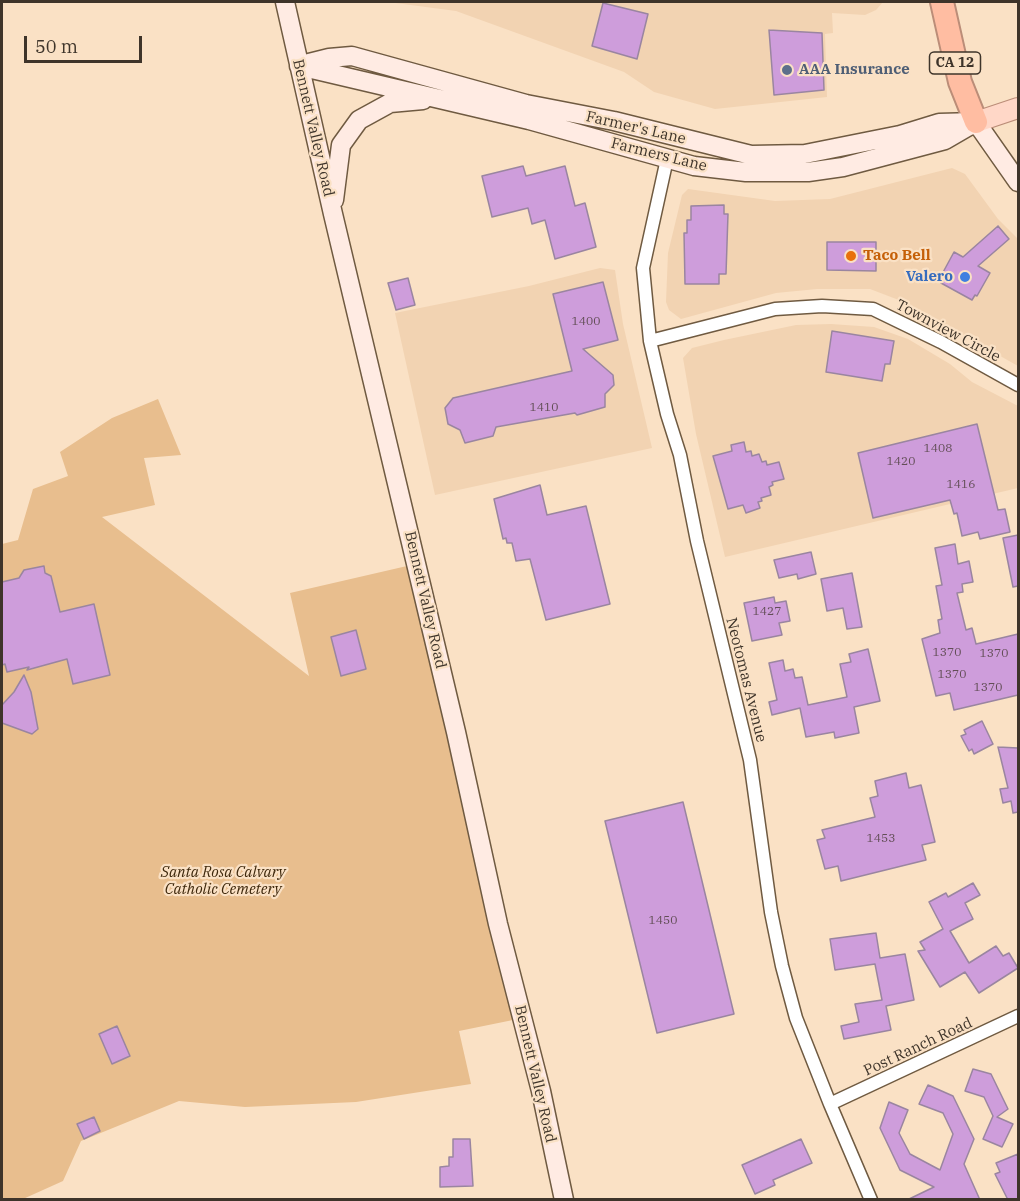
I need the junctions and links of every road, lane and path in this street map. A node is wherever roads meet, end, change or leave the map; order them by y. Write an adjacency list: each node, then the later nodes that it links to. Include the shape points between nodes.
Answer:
1 (285, 2): 3 (street, Bennett Valley Road)
2 (942, 2): 6 (highway, CA 12, via 960,82)
3 (299, 66): 4 (street, Farmers Lane); 6 (street, Farmer's Lane, via 352,56 526,104 752,154 805,154 939,123); 9 (street, Bennett Valley Road)
4 (436, 99): 7 (street, Farmers Lane, via 529,120); 9 (street, via 390,104 359,120 341,146)
5 (1018, 108): 6 (main road, Farmers Lane)
6 (976, 122): 7 (street, Farmers Lane, via 945,140 843,167 746,172); 8 (street)
7 (667, 159): 10 (street, Neotomas Avenue, via 643,268)
8 (1018, 182)
9 (333, 214): 14 (street, Bennett Valley Road)
10 (650, 341): 11 (street, Townview Circle, via 775,309 873,309); 13 (street, Neotomas Avenue, via 750,760 782,966 796,1018)
11 (1018, 385)
12 (1018, 1016): 13 (street, Post Ranch Road)
13 (830, 1104): 15 (street, Neotomas Avenue)
14 (564, 1200)
15 (872, 1200)

